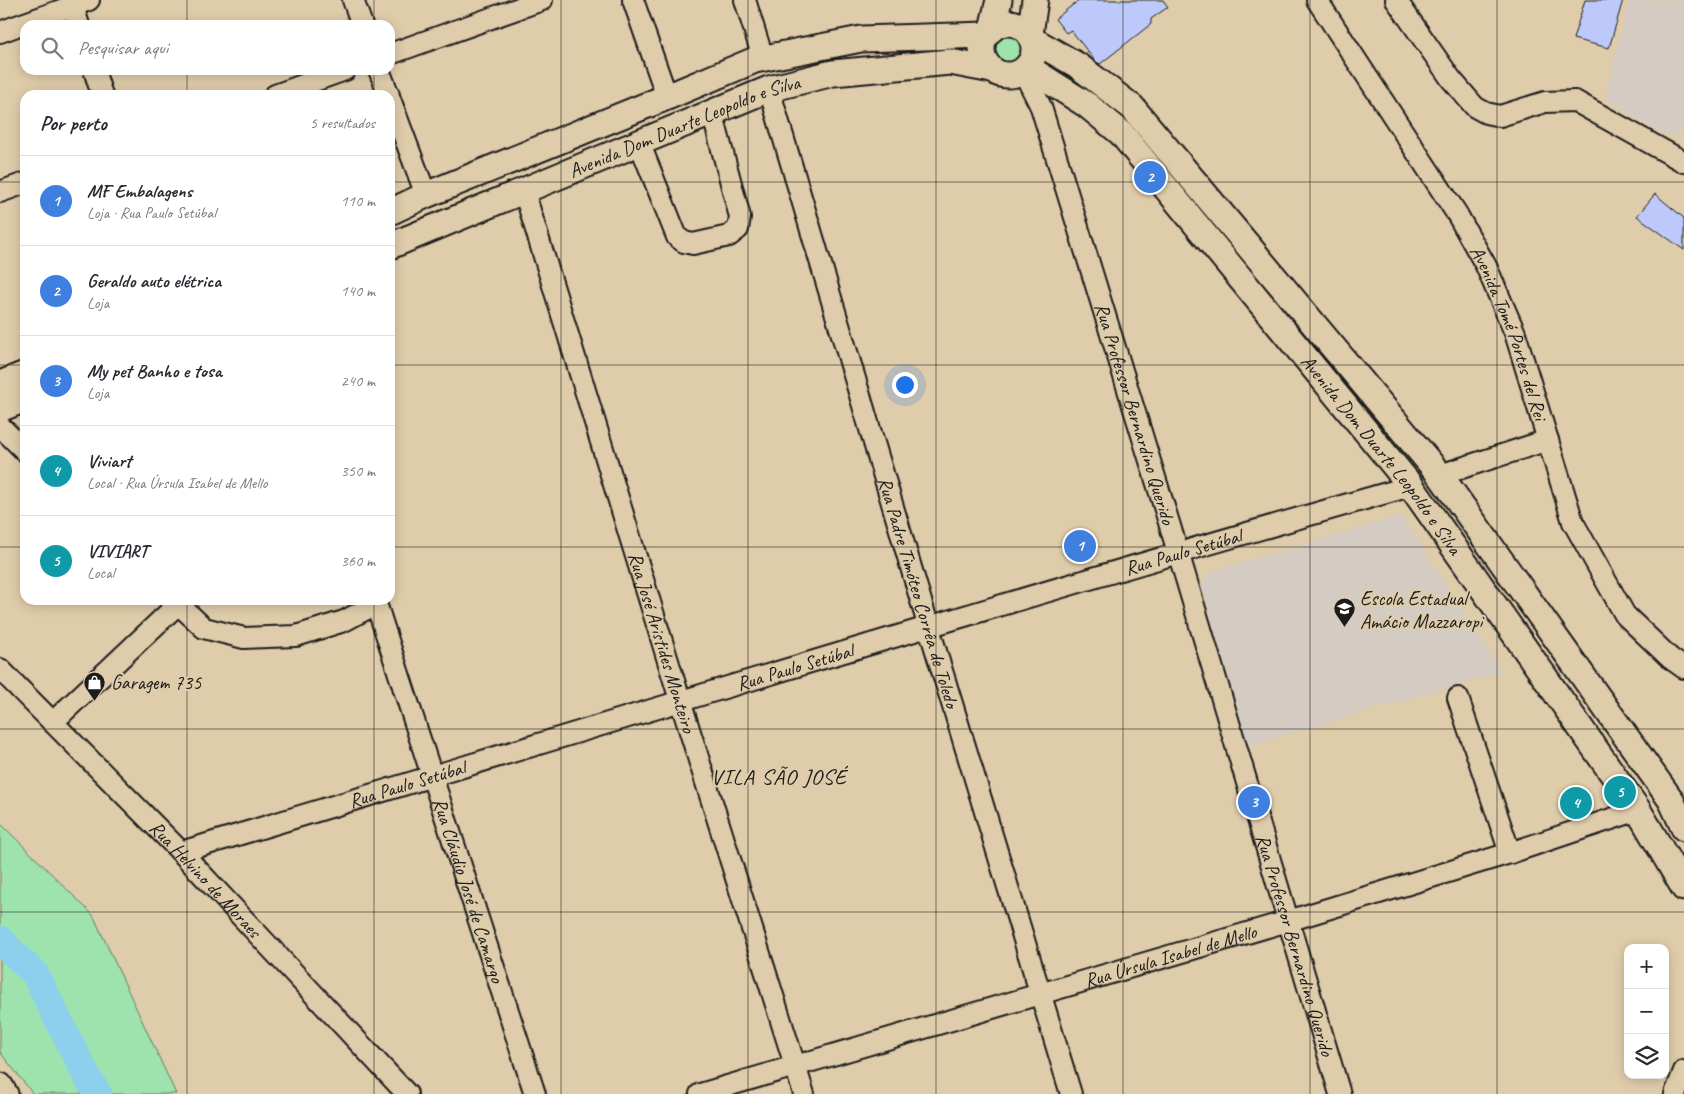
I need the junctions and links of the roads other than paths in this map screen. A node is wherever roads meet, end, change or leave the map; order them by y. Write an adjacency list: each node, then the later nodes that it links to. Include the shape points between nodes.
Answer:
1 (353, 0): 12 (street)
2 (542, 0): 17 (street)
3 (633, 0): 29 (street)
4 (745, 0): 18 (street)
5 (999, 0): 15 (main road)
6 (1035, 0): 16 (main road)
7 (1317, 0): 48 (street, Avenida Tomé Portes del Rei, via 1457,214 1486,266 1515,333)
8 (1396, 0): 34 (street, via 1450,79 1475,107 1500,116 1545,102 1575,101)
9 (78, 2): 10 (street); 11 (street)
10 (31, 20)
11 (79, 20)
12 (360, 20)
13 (20, 24): 14 (street)
14 (0, 32)
15 (989, 32): 16 (main road, via 1008,22 1024,28); 18 (main road, Avenida Dom Duarte Leopoldo e Silva, via 861,39); 20 (main road, via 982,50)
16 (1032, 37): 19 (main road, via 1034,53); 42 (main road, Avenida Dom Duarte Leopoldo e Silva, via 1077,65 1132,107)
17 (395, 52)
18 (763, 58): 29 (main road, Avenida Dom Duarte Leopoldo e Silva)
19 (1025, 69): 20 (main road, via 1012,75); 24 (main road, Avenida Dom Duarte Leopoldo e Silva); 30 (street, Rua Professor Bernardino Querido)
20 (992, 70): 25 (main road, Avenida Dom Duarte Leopoldo e Silva, via 950,62 833,73)
21 (96, 75): 26 (street)
22 (331, 75): 27 (street)
23 (381, 75): 28 (street)
24 (1060, 88): 30 (street); 44 (main road, Avenida Dom Duarte Leopoldo e Silva, via 1121,133)
25 (769, 89): 32 (main road, Avenida Dom Duarte Leopoldo e Silva); 57 (street, Rua Padre Timóteo Corrêa de Toledo)
26 (100, 90)
27 (289, 90)
28 (387, 90)
29 (667, 97): 38 (main road, Avenida Dom Duarte Leopoldo e Silva)
30 (1041, 107): 52 (street, Rua Professor Bernardino Querido)
31 (395, 111): 38 (street)
32 (712, 112): 33 (main road, Avenida Dom Duarte Leopoldo e Silva); 33 (street, via 740,217 738,230 729,236 693,244 677,237)
33 (639, 142): 36 (main road, Avenida Dom Duarte Leopoldo e Silva)
34 (1682, 156)
35 (20, 185): 37 (street)
36 (524, 191): 40 (main road, Avenida Dom Duarte Leopoldo e Silva); 62 (street, Rua José Aristides Monteiro)
37 (0, 192)
38 (426, 195): 39 (main road, Avenida Dom Duarte Leopoldo e Silva)
39 (395, 210)
40 (395, 244)
41 (20, 376): 43 (main road)
42 (1362, 382): 44 (main road); 50 (main road, Avenida Dom Duarte Leopoldo e Silva)
43 (0, 384)
44 (1340, 400): 51 (main road, Avenida Dom Duarte Leopoldo e Silva)
45 (20, 401): 46 (main road)
46 (0, 410)
47 (0, 426): 49 (street)
48 (1548, 440): 50 (street); 58 (street, Avenida Tomé Portes del Rei, via 1573,522 1626,615)
49 (20, 446)
50 (1440, 475): 60 (main road, Avenida Dom Duarte Leopoldo e Silva)
51 (1411, 486): 52 (street, Rua Paulo Setúbal); 63 (main road, Avenida Dom Duarte Leopoldo e Silva)
52 (1178, 552): 57 (street, Rua Paulo Setúbal); 72 (street, Rua Professor Bernardino Querido)
53 (173, 605): 64 (street)
54 (179, 605): 55 (street, via 204,628 244,638 296,636 344,621)
55 (371, 605)
56 (377, 605): 65 (street, Rua Cláudio José de Camargo)
57 (928, 628): 62 (street, Rua Paulo Setúbal); 73 (street, Rua Padre Timóteo Corrêa de Toledo)
58 (1684, 668)
59 (0, 669): 64 (street, Rua Helvino de Moraes)
60 (1595, 693): 63 (main road); 66 (main road, Avenida Dom Duarte Leopoldo e Silva)
61 (1458, 698): 70 (street)
62 (680, 700): 65 (street, Rua Paulo Setúbal); 74 (street, Rua José Aristides Monteiro)
63 (1569, 712): 67 (main road, Avenida Dom Duarte Leopoldo e Silva)
64 (53, 722): 69 (street, Rua Helvino de Moraes)
65 (433, 776): 69 (street, Rua Paulo Setúbal); 79 (street, Rua Cláudio José de Camargo)
66 (1677, 798): 68 (main road, Avenida Dom Duarte Leopoldo e Silva)
67 (1638, 810): 70 (street, Rua Úrsula Isabel de Mello); 71 (main road, Avenida Dom Duarte Leopoldo e Silva)
68 (1684, 828)
69 (181, 852): 78 (street, Rua Helvino de Moraes)
70 (1510, 853): 72 (street, Rua Úrsula Isabel de Mello)
71 (1684, 888)
72 (1288, 921): 73 (street, Rua Úrsula Isabel de Mello); 83 (street, Rua Professor Bernardino Querido)
73 (1040, 994): 74 (street, Rua Úrsula Isabel de Mello); 82 (street, Rua Padre Timóteo Corrêa de Toledo)
74 (796, 1067): 80 (street, Rua Úrsula Isabel de Mello); 81 (street, Rua José Aristides Monteiro)
75 (1684, 1071): 84 (street)
76 (0, 1086): 77 (main road)
77 (5, 1094)
78 (407, 1094)
79 (536, 1094)
80 (700, 1094)
81 (804, 1094)
82 (1071, 1094)
83 (1340, 1094)
84 (1675, 1094)

